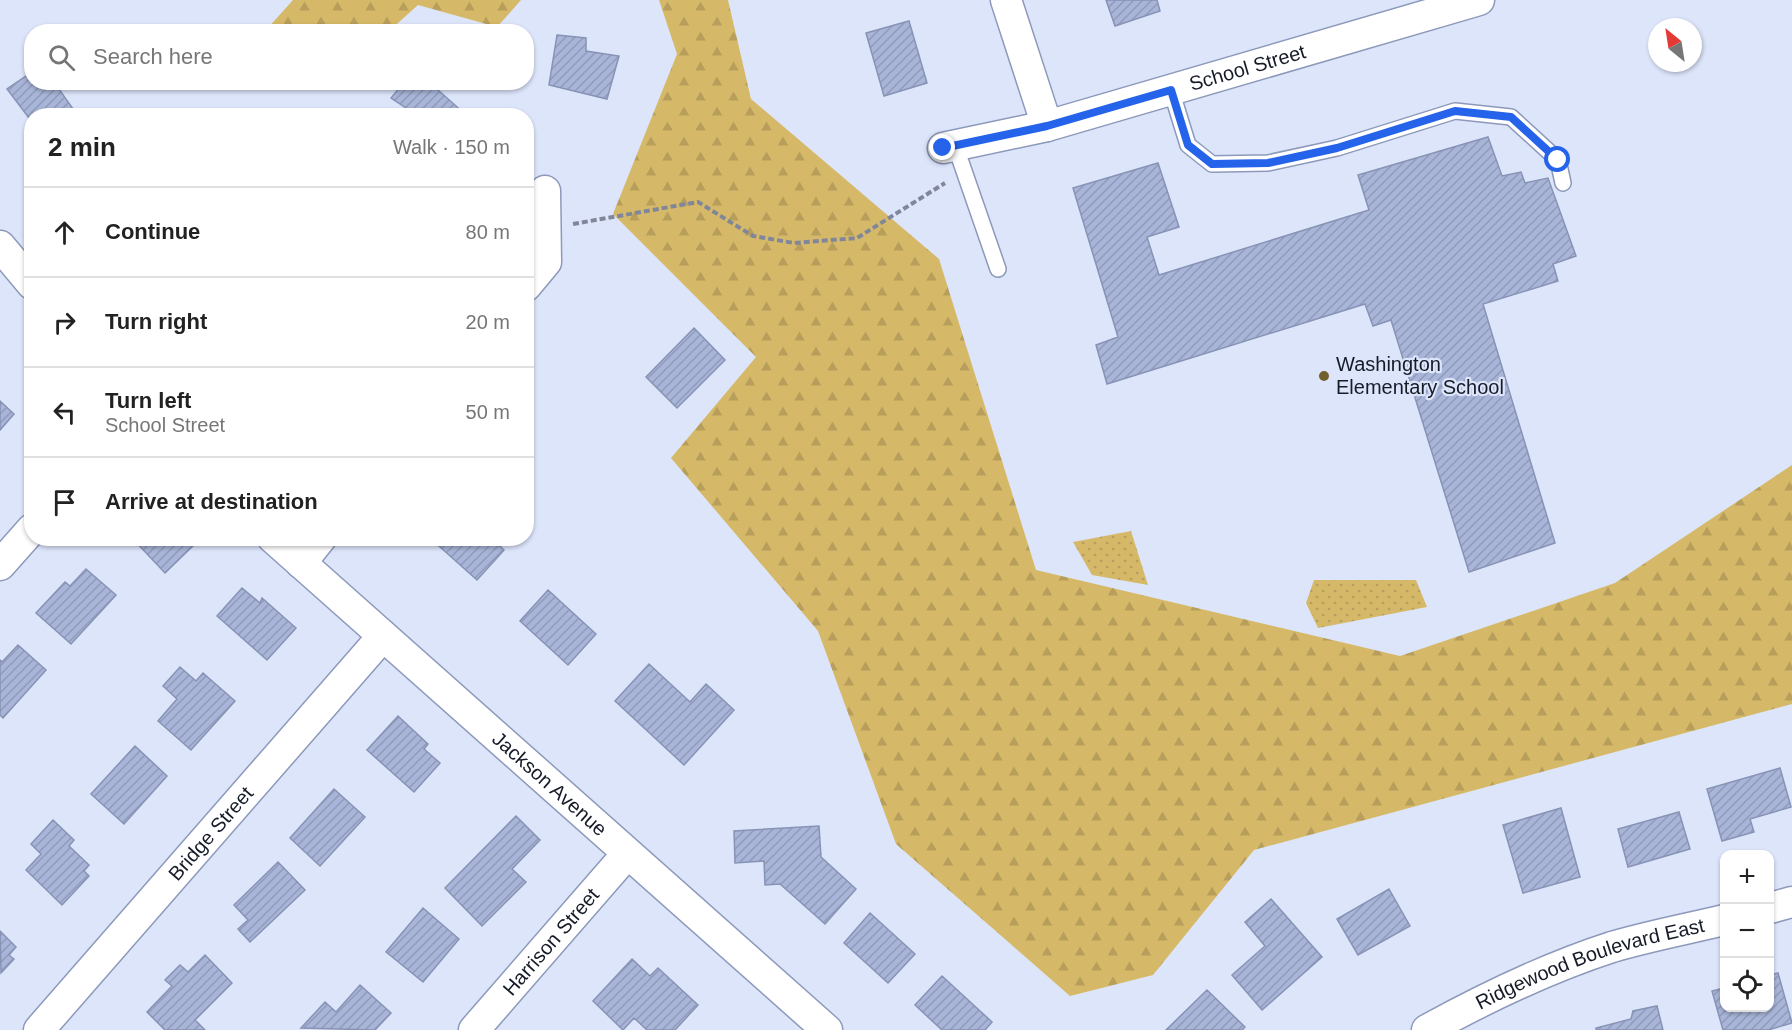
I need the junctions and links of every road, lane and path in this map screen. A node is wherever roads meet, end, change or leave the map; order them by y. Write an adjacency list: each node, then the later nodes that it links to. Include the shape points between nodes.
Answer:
1 (1006, 0): 4 (street)
2 (1479, 0): 3 (street, School Street)
3 (1171, 90): 4 (street, School Street); 6 (lane, via 1188,145 1212,164 1268,163 1337,148 1455,111 1511,117 1558,160)
4 (1047, 126): 5 (street, School Street)
5 (954, 155): 8 (path, via 857,238 795,243 753,236 698,202); 10 (lane)
6 (1563, 183)
7 (545, 191): 8 (street)
8 (546, 229): 12 (street, via 546,262)
9 (0, 246): 11 (street)
10 (998, 269)
11 (24, 274)
12 (534, 276)
13 (24, 538): 17 (street)
14 (282, 546): 16 (street, Jackson Avenue)
15 (315, 546): 16 (street)
16 (301, 563): 18 (street, Jackson Avenue)
17 (0, 564)
18 (383, 636): 19 (street, Jackson Avenue); 23 (street, Bridge Street)
19 (627, 854): 24 (street, Harrison Street); 25 (street, Jackson Avenue)
20 (1792, 902): 21 (street)
21 (1774, 907)
22 (1720, 921): 26 (street, Ridgewood Boulevard East, via 1614,947 1548,969)
23 (39, 1030)
24 (474, 1030)
25 (827, 1030)
26 (1427, 1030)

